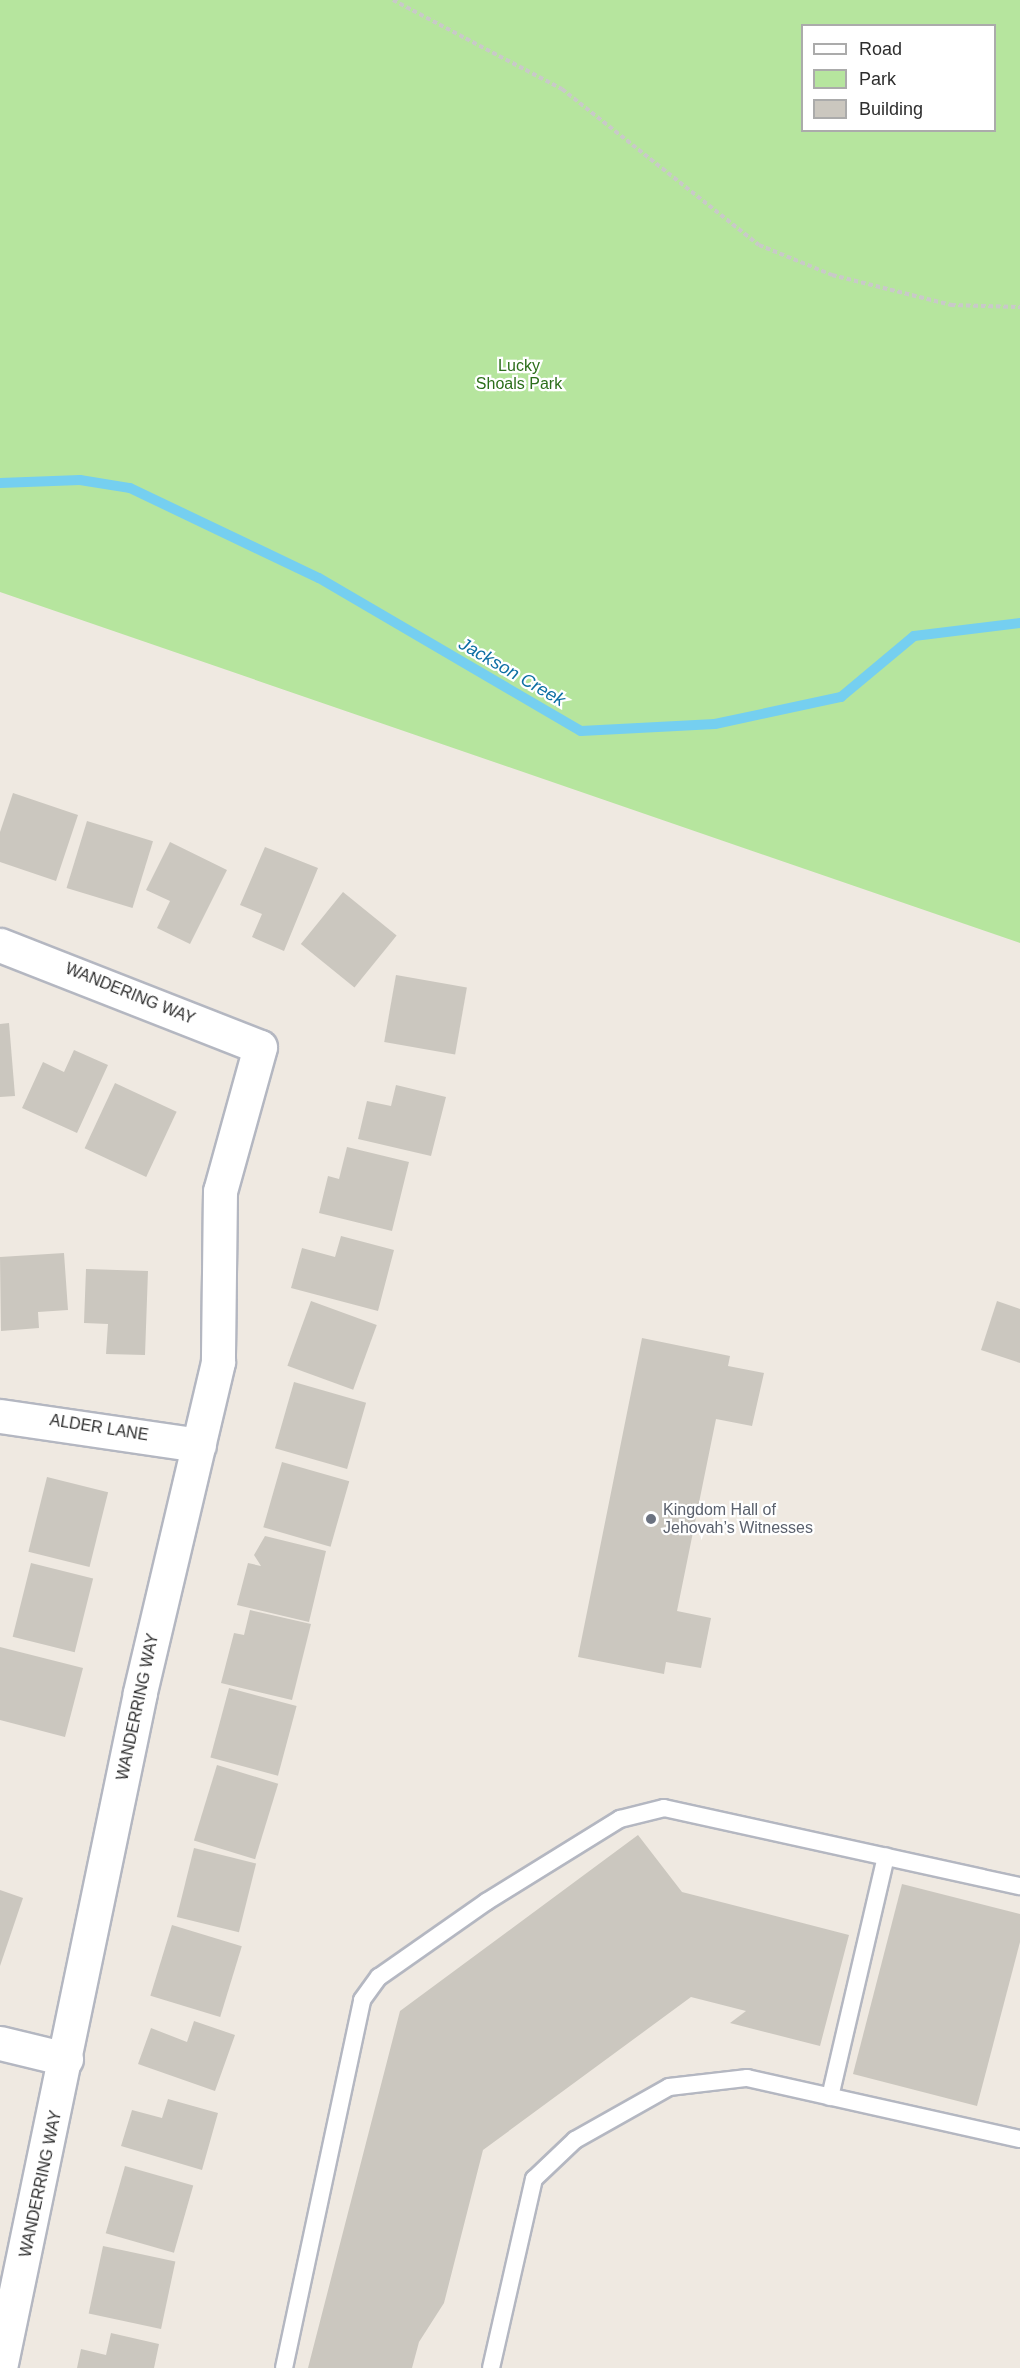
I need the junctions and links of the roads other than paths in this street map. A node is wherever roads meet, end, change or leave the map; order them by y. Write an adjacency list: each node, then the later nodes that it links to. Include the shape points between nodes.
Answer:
1 (0, 945): 2 (street, WANDERING WAY)
2 (260, 1047): 4 (street, WANDERRING WAY, via 220,1191 218,1362)
3 (0, 1416): 4 (street, ALDER LANE)
4 (199, 1444): 8 (street, WANDERRING WAY, via 140,1693)
5 (886, 1856): 6 (lane); 9 (lane); 12 (lane, via 664,1808 620,1819 379,1977 362,2000)
6 (1020, 1886)
7 (0, 2043): 8 (street)
8 (66, 2059): 11 (street, WANDERRING WAY)
9 (830, 2097): 10 (lane); 13 (lane, via 747,2078 669,2087 575,2140 534,2179)
10 (1020, 2139)
11 (0, 2368)
12 (284, 2368)
13 (490, 2368)

